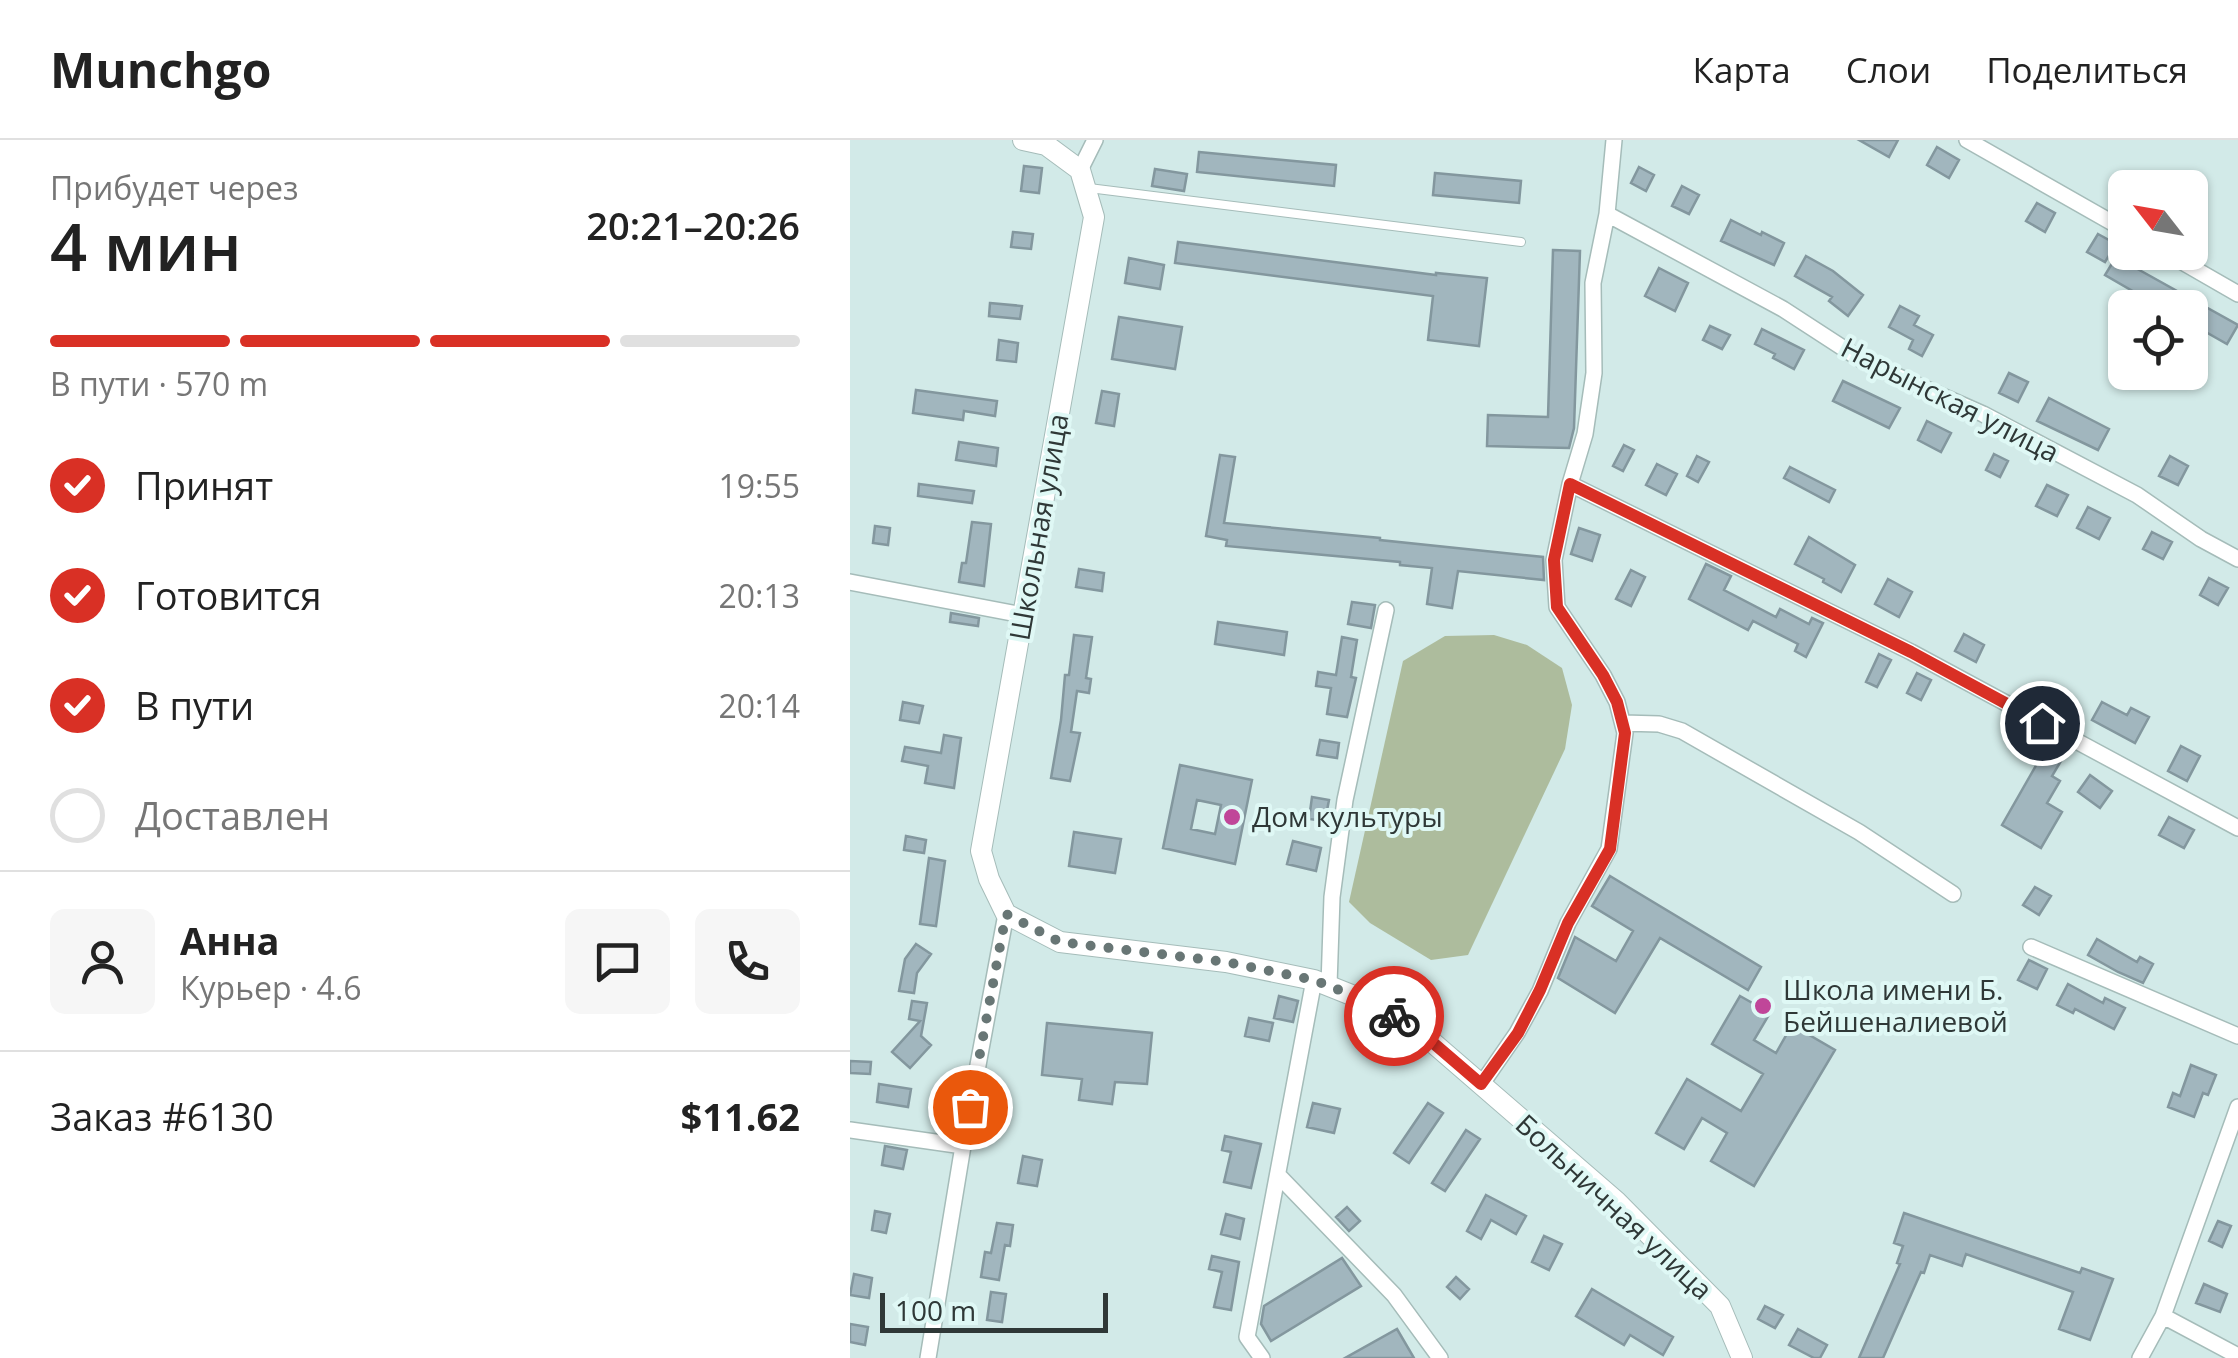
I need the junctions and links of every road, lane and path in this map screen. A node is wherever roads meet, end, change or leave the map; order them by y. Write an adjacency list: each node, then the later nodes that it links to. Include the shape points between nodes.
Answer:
1 (1024, 140): 5 (street, via 1046,145)
2 (1095, 140): 5 (street)
3 (1614, 140): 6 (street)
4 (1967, 140): 7 (street)
5 (1083, 178): 8 (lane); 15 (street, Школьная улица, via 1094,217)
6 (1608, 214): 11 (street, via 1593,283 1594,374 1586,434); 12 (street, Нарынская улица, via 1783,308 1863,361 1983,414)
7 (2108, 220)
8 (1522, 242)
9 (2196, 270): 10 (street)
10 (2238, 294)
11 (1570, 484): 16 (street, via 1554,560 1557,607 1603,675); 17 (street, via 1911,652)
12 (2238, 558)
13 (850, 582): 15 (street)
14 (1386, 610): 21 (street, via 1344,800)
15 (1023, 615): 19 (street, Школьная улица, via 981,851)
16 (1622, 723): 18 (street, via 1682,731); 23 (street, via 1610,849 1518,1033)
17 (2238, 828)
18 (1953, 894)
19 (1006, 914): 21 (street, Больничная улица, via 1060,942 1226,962); 26 (street)
20 (2031, 947): 22 (street)
21 (1321, 982): 23 (street, Больничная улица, via 1379,1006); 27 (street)
22 (2238, 1036)
23 (1481, 1084): 33 (street, Больничная улица, via 1616,1201 1720,1306)
24 (2238, 1107): 28 (street)
25 (850, 1130): 26 (street)
26 (963, 1146): 30 (street)
27 (1278, 1175): 31 (street, via 1247,1337); 32 (street, via 1394,1296)
28 (2163, 1316): 29 (street); 34 (street)
29 (2238, 1356)
30 (928, 1358)
31 (1262, 1358)
32 (1440, 1358)
33 (1742, 1358)
34 (2140, 1358)

